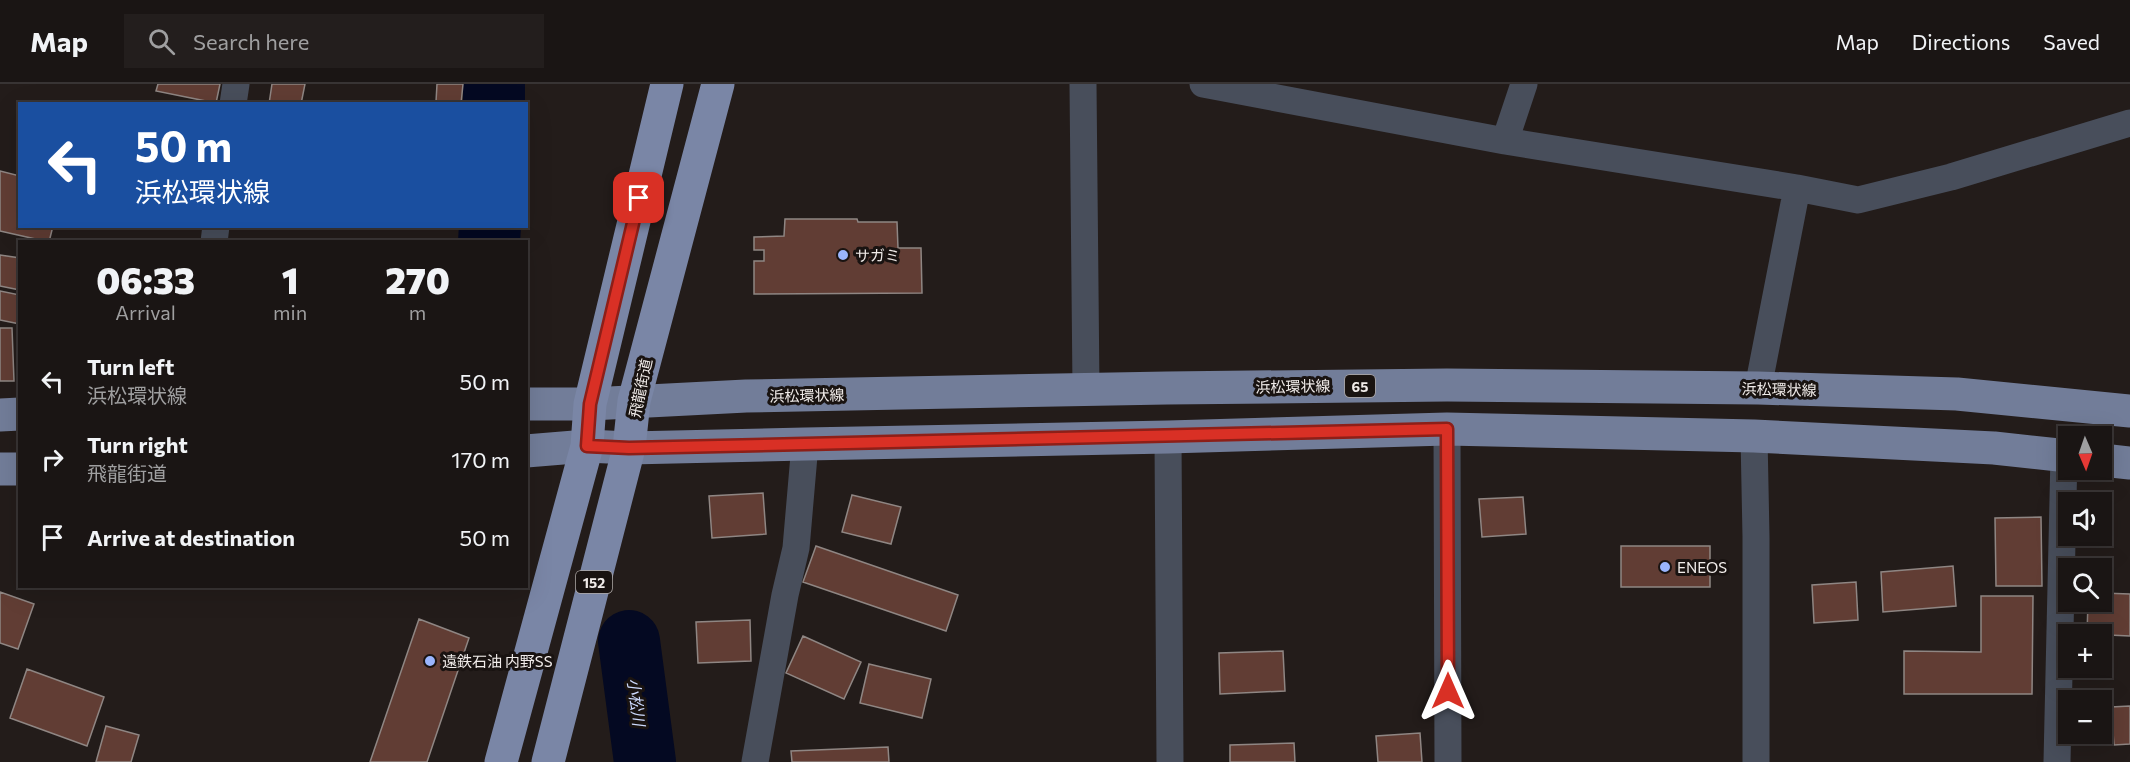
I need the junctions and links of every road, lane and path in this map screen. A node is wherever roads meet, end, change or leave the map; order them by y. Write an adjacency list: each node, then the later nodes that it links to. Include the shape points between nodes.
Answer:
1 (236, 84): 7 (street)
2 (667, 84): 15 (highway, 152)
3 (718, 84): 13 (highway, 飛龍街道 / 152)
4 (1083, 84): 12 (street)
5 (1203, 84): 9 (street)
6 (1524, 84): 9 (street)
7 (233, 102)
8 (2130, 123): 10 (street, via 1951,177 1858,200)
9 (1504, 141): 10 (street)
10 (1797, 188): 11 (street)
11 (1758, 388): 12 (main road, 浜松環状線 / 65, via 1446,385); 16 (main road, 浜松環状線 / 65, via 1957,394)
12 (1086, 389): 13 (main road, 浜松環状線 / 65)
13 (634, 401): 15 (main road, 浜松環状線 / 65); 24 (highway, 飛龍街道 / 152)
14 (528, 404): 15 (main road, 浜松環状線 / 65)
15 (590, 404): 23 (highway, 152)
16 (2130, 411)
17 (18, 414): 18 (main road)
18 (0, 415)
19 (1447, 429): 20 (main road); 21 (main road); 36 (street)
20 (1754, 436): 26 (main road, via 1994,448); 37 (street)
21 (1168, 437): 22 (main road); 35 (street)
22 (805, 444): 24 (main road); 34 (street, via 796,548)
23 (587, 446): 24 (main road); 25 (main road); 32 (highway, 152)
24 (629, 448): 33 (highway, 飛龍街道 / 152)
25 (528, 452)
26 (2058, 455)
27 (2112, 461): 28 (main road)
28 (2130, 463)
29 (0, 469): 30 (main road)
30 (18, 469)
31 (2065, 480): 38 (street)
32 (501, 762)
33 (548, 762)
34 (755, 762)
35 (1170, 762)
36 (1448, 762)
37 (1756, 762)
38 (2057, 762)

